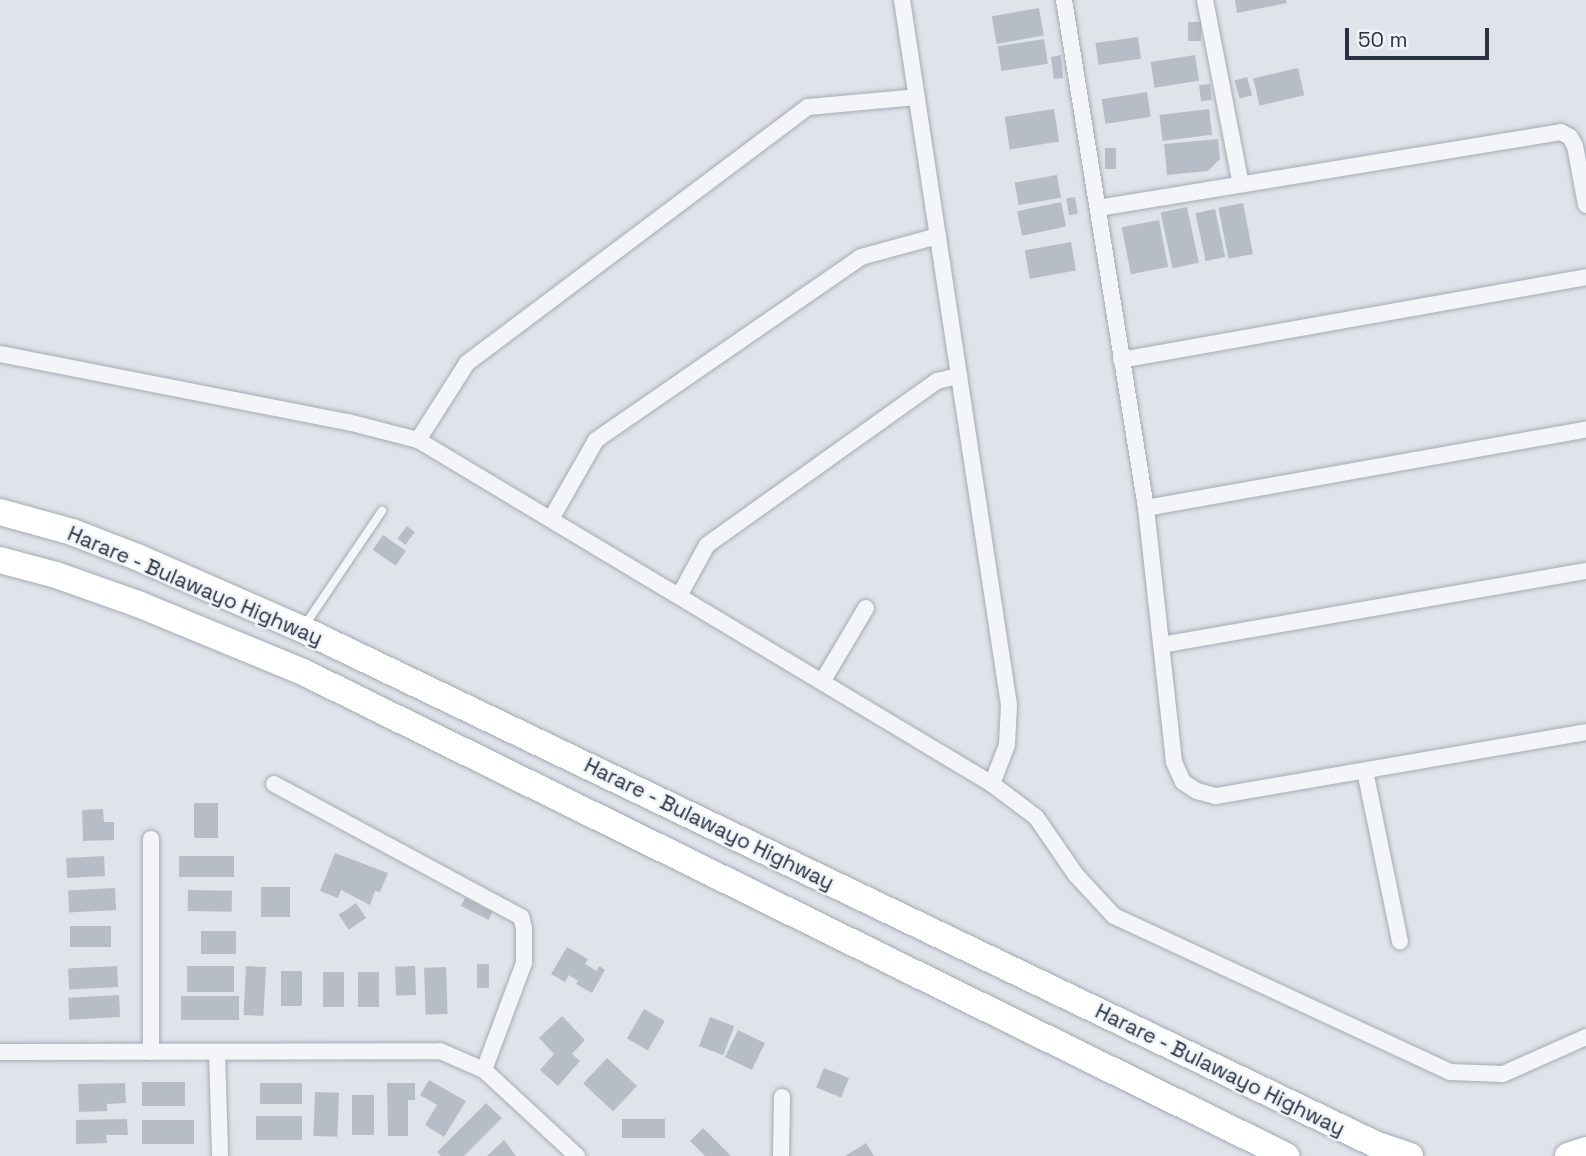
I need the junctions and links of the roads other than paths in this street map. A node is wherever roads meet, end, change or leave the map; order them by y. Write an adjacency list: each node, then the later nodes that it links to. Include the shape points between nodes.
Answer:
1 (902, 0): 4 (street)
2 (1064, 0): 7 (street)
3 (1205, 0): 5 (street)
4 (917, 97): 8 (street); 14 (street, via 808,107 467,363)
5 (1241, 185): 6 (street, via 1561,132 1575,146); 7 (street)
6 (1586, 205)
7 (1098, 208): 11 (street)
8 (938, 236): 12 (street); 18 (street, via 862,257 596,440)
9 (1586, 276): 11 (street)
10 (0, 354): 14 (street, via 348,422)
11 (1121, 360): 15 (street)
12 (959, 376): 21 (street, via 937,381 707,545); 29 (street, via 1009,705 1007,745)
13 (1586, 430): 15 (street)
14 (418, 440): 18 (street)
15 (1146, 508): 24 (street)
16 (0, 512): 23 (highway, Harare - Bulawayo Highway, via 72,532)
17 (382, 512): 23 (lane)
18 (551, 519): 21 (street)
19 (0, 561): 39 (highway, Harare - Bulawayo Highway, via 138,604 303,672)
20 (1586, 571): 24 (street)
21 (679, 596): 25 (street)
22 (866, 607): 25 (street)
23 (303, 629): 43 (highway, Harare - Bulawayo Highway, via 1375,1144)
24 (1161, 645): 27 (street, via 1174,762 1183,782 1197,791 1216,796)
25 (822, 682): 29 (street)
26 (1586, 732): 27 (street)
27 (1365, 771): 31 (street)
28 (274, 784): 36 (street, via 521,918 524,963)
29 (992, 784): 32 (street, via 1036,817 1076,875 1114,916 1450,1072 1503,1074)
30 (150, 839): 34 (street)
31 (1400, 941)
32 (1586, 1037)
33 (0, 1052): 34 (street)
34 (150, 1052): 35 (street)
35 (217, 1052): 36 (street, via 440,1051); 40 (street)
36 (484, 1070): 41 (street)
37 (782, 1097): 42 (street)
38 (1586, 1150): 44 (highway)
39 (1284, 1155)
40 (220, 1156)
41 (577, 1156)
42 (781, 1156)
43 (1410, 1156)
44 (1569, 1156)

